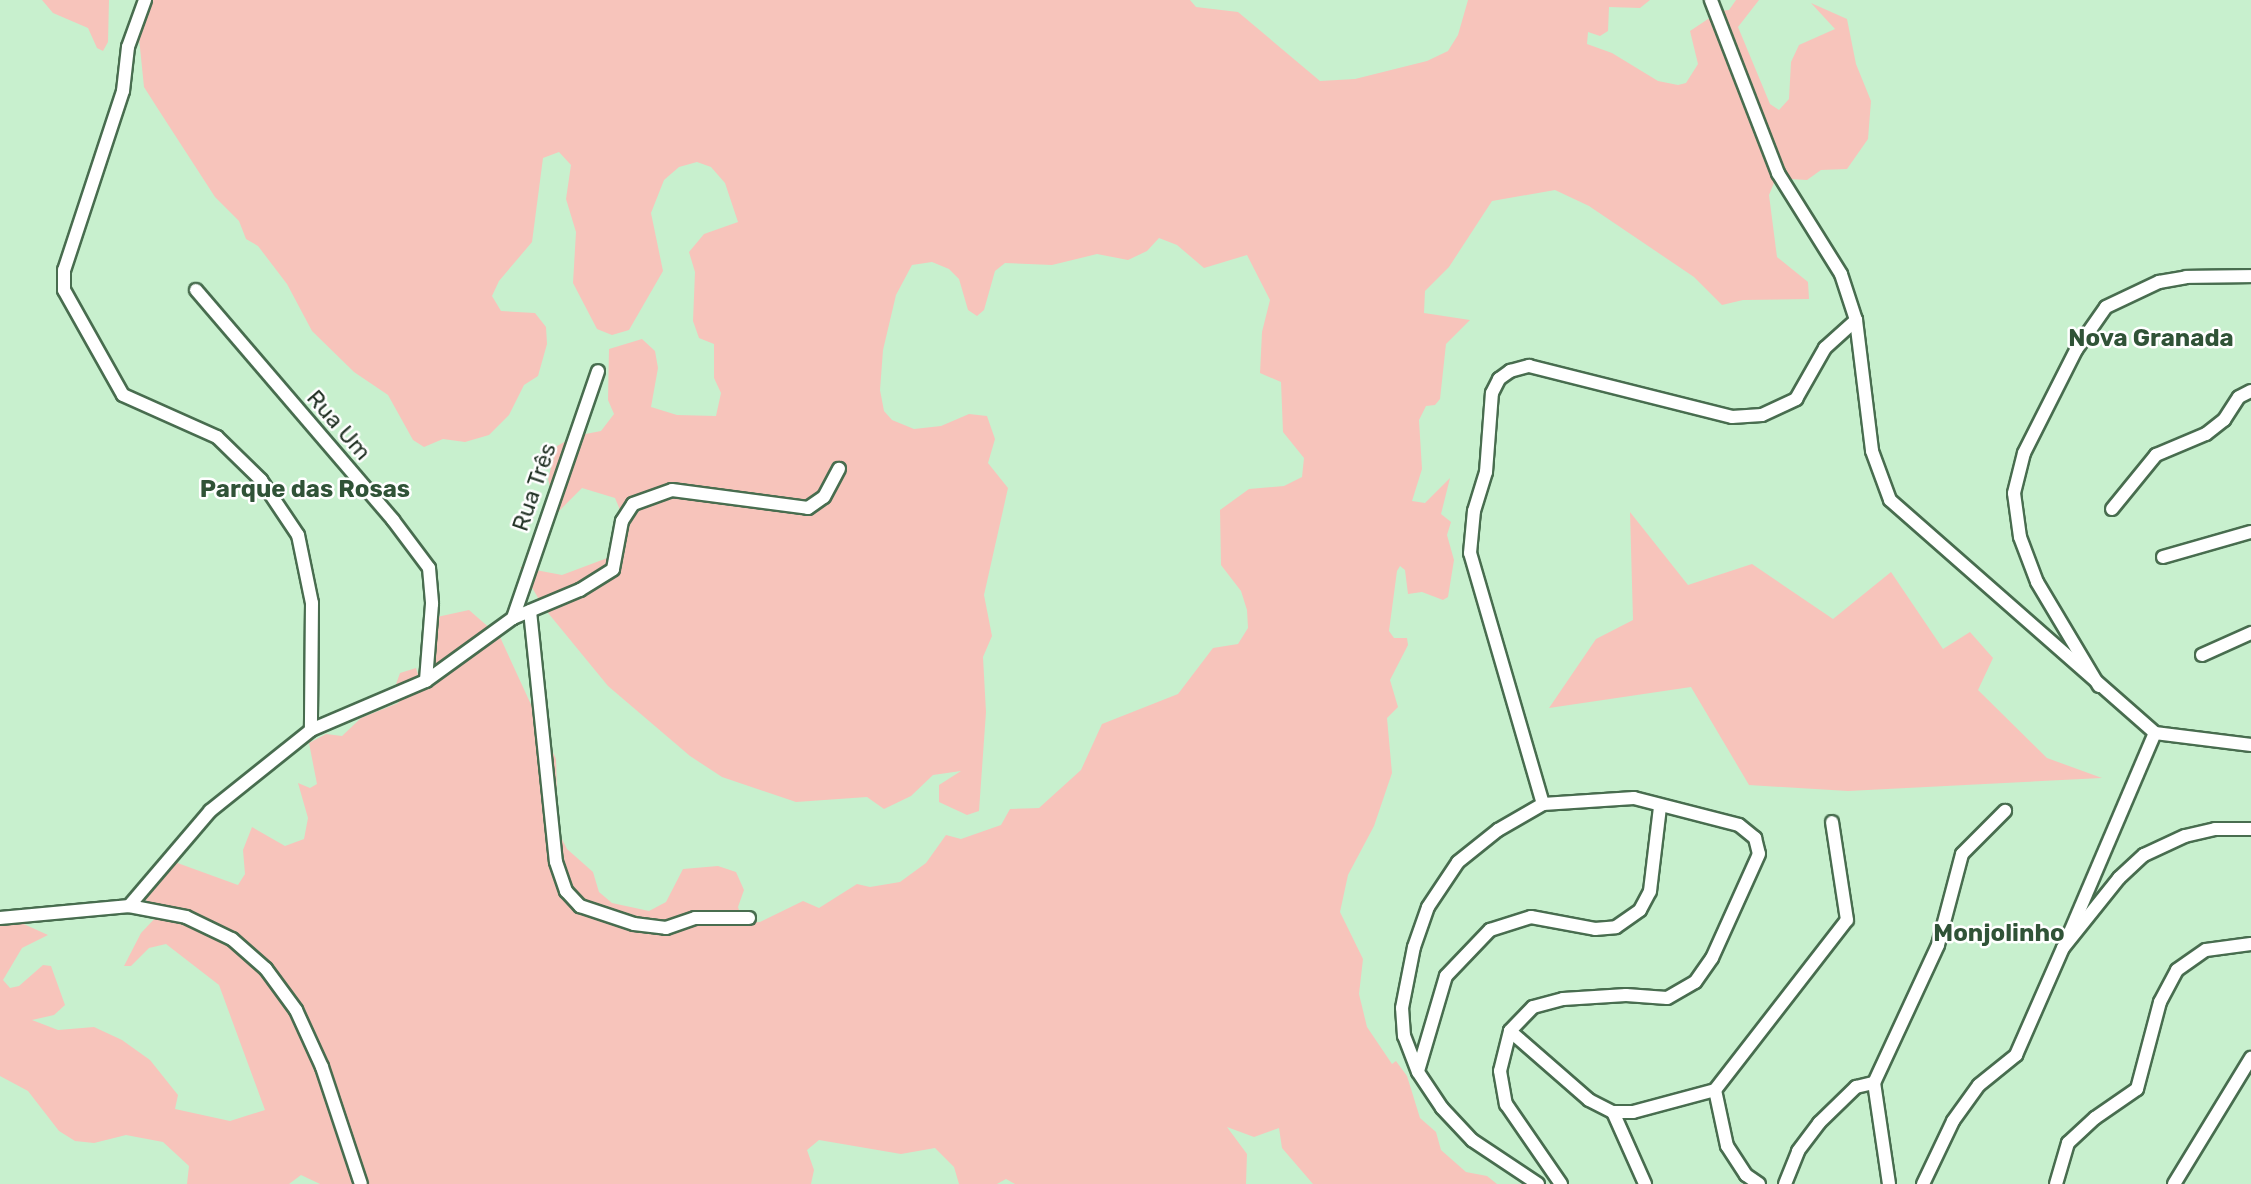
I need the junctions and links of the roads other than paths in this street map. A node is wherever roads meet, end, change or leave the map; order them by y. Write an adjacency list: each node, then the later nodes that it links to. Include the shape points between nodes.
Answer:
1 (145, 0): 18 (street, via 128,47 116,117 64,270 64,290 123,395 217,438 261,480 298,535 312,603)
2 (1711, 0): 5 (street, via 1778,173 1841,274)
3 (2251, 276): 17 (street, via 2186,276 2159,282 2106,307 2076,350 2024,453 2014,493 2026,557)
4 (196, 290): 16 (street, Rua Um, via 429,568 432,604)
5 (1856, 320): 17 (street, via 1872,452 1890,500); 21 (street, via 1825,348 1796,399 1762,415 1732,417 1529,366 1499,379 1492,393 1486,472 1474,511 1471,553)
6 (598, 371): 13 (street, Rua Três)
7 (2251, 391): 9 (street, via 2239,397 2224,420 2206,434 2155,455)
8 (839, 469): 12 (street, via 824,497 808,508 672,490 632,504 622,521 613,569 580,590)
9 (2112, 509)
10 (2251, 532): 11 (street)
11 (2163, 558)
12 (530, 611): 13 (street); 28 (street, via 556,862 566,891 580,906 634,924 666,928 695,918)
13 (513, 618): 16 (street)
14 (2251, 633): 15 (street)
15 (2202, 655)
16 (426, 681): 18 (street)
17 (2099, 686): 19 (street)
18 (311, 730): 26 (street, via 210,811)
19 (2155, 733): 20 (street); 30 (street)
20 (2251, 745)
21 (1543, 804): 22 (street, via 1577,798 1634,798); 33 (street, via 1498,830 1458,862 1428,907 1413,947 1402,1008 1404,1036)
22 (1660, 807): 31 (street, via 1740,825 1755,838 1759,854 1712,958 1689,987 1667,998 1563,999 1533,1007); 33 (street, via 1650,891 1640,910 1616,927 1595,929 1531,917 1490,930 1446,976)
23 (2005, 811): 34 (street, via 1962,854 1938,945)
24 (1832, 822): 35 (street, via 1847,920)
25 (2251, 829): 30 (street, via 2215,829 2144,855 2119,878)
26 (129, 906): 27 (street); 37 (street, via 186,917 232,939 266,969 296,1010 322,1067)
27 (0, 918)
28 (749, 918)
29 (2251, 944): 45 (street, via 2206,950 2177,970 2160,1002 2137,1089 2068,1143)
30 (2063, 948): 44 (street, via 2015,1055 1979,1085 1953,1121)
31 (1510, 1031): 36 (street, via 1589,1100); 39 (street, via 1500,1071 1506,1104)
32 (2251, 1058): 46 (street)
33 (1418, 1072): 38 (street, via 1472,1140)
34 (1874, 1083): 42 (street, via 1856,1087 1819,1123 1798,1151); 43 (street)
35 (1716, 1090): 36 (street, via 1633,1112); 41 (street, via 1727,1146 1746,1175)
36 (1613, 1112): 40 (street)
37 (361, 1184)
38 (1538, 1184)
39 (1561, 1184)
40 (1645, 1184)
41 (1759, 1184)
42 (1784, 1184)
43 (1889, 1184)
44 (1923, 1184)
45 (2056, 1184)
46 (2175, 1184)

